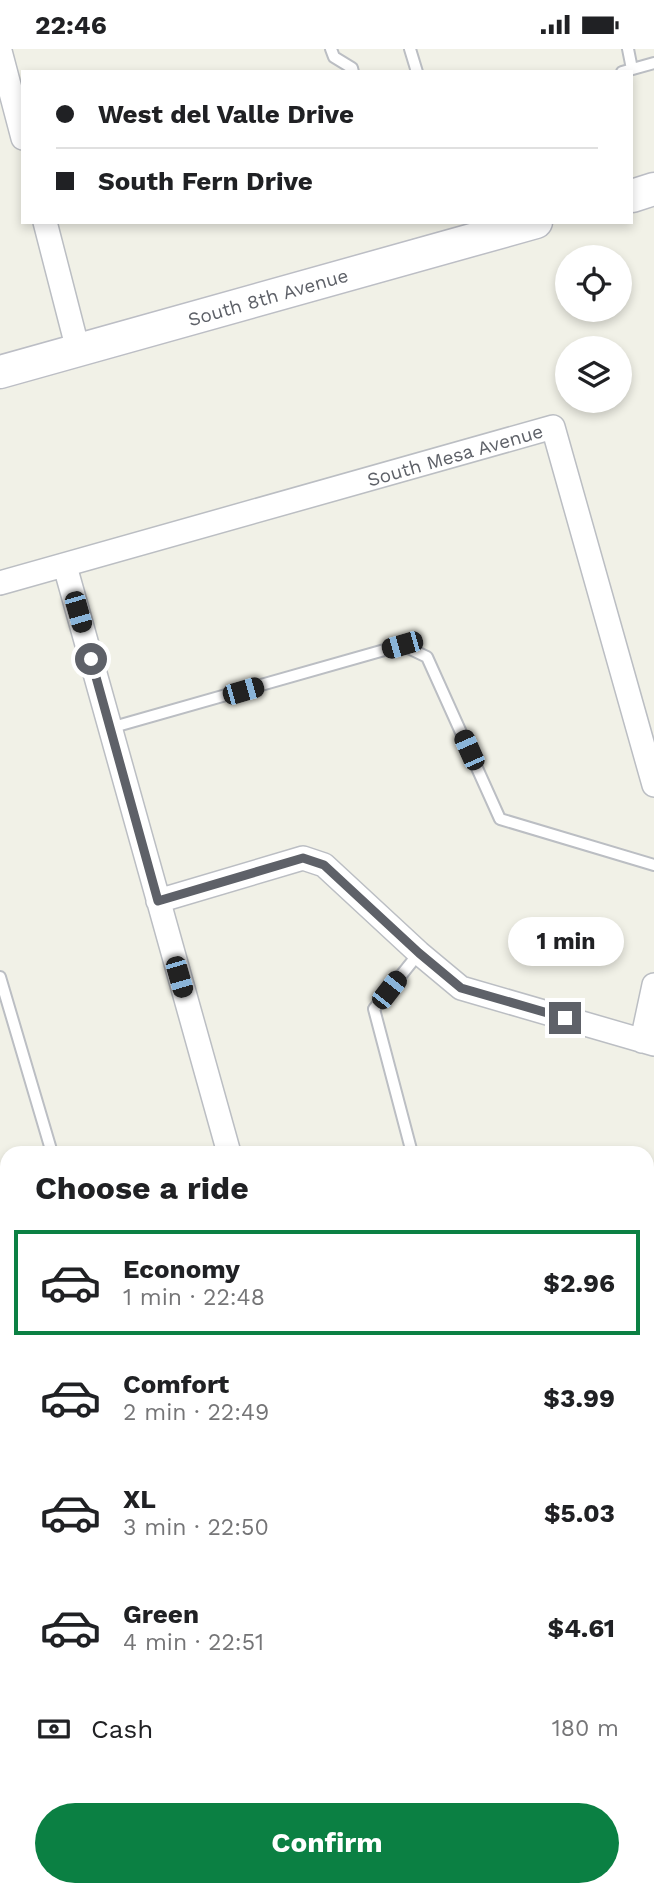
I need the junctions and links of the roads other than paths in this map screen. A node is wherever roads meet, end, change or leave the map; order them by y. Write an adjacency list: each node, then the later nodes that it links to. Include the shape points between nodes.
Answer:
1 (331, 49): 6 (lane, via 334,57)
2 (410, 49): 7 (lane)
3 (628, 49): 8 (lane)
4 (0, 51): 9 (street)
5 (654, 63): 8 (lane)
6 (352, 70)
7 (416, 70)
8 (627, 70)
9 (21, 130)
10 (654, 189): 11 (street)
11 (633, 196)
12 (46, 224): 15 (street)
13 (521, 224): 14 (street, South 8th Avenue)
14 (499, 227): 15 (street, South 8th Avenue)
15 (78, 350): 16 (street, South 8th Avenue)
16 (0, 372)
17 (65, 566): 18 (street, South Mesa Avenue); 19 (street); 20 (street, South Mesa Avenue, via 553,427)
18 (0, 583)
19 (110, 728): 21 (lane, via 402,645 427,657 500,819); 22 (street)
20 (654, 785)
21 (654, 865)
22 (158, 901): 23 (street, via 303,858 324,865); 28 (street)
23 (419, 953): 26 (street, via 461,988); 29 (lane, via 374,1009)
24 (0, 977): 27 (lane)
25 (654, 985): 26 (street)
26 (648, 1042)
27 (50, 1146)
28 (227, 1146)
29 (410, 1146)

